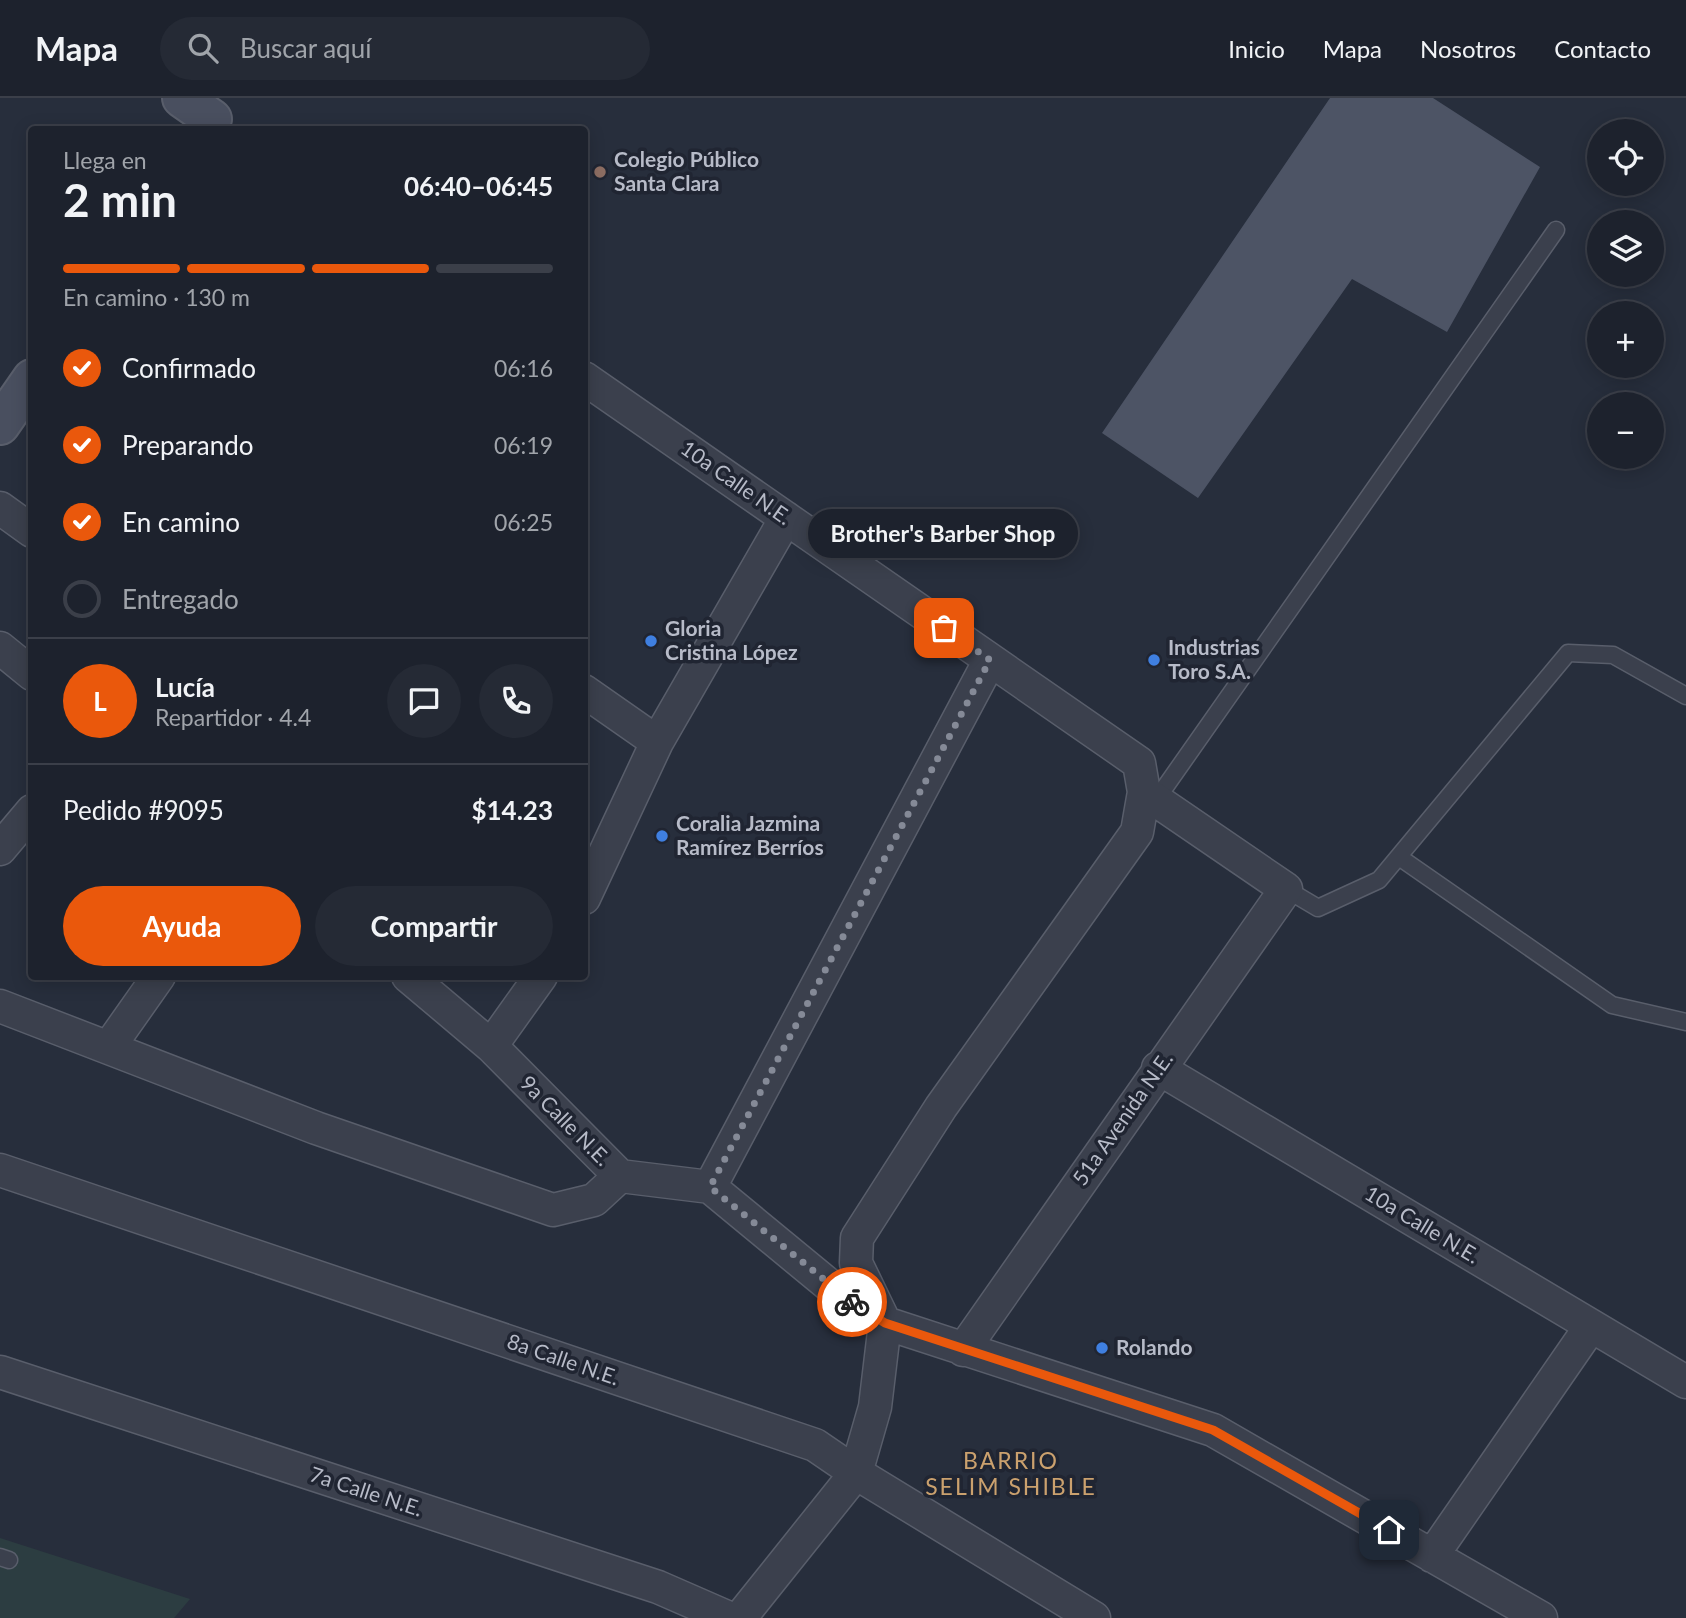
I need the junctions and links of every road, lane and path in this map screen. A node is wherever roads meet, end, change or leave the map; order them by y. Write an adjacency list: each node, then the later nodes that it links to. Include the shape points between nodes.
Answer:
1 (1556, 230): 14 (lane)
2 (28, 385): 4 (street)
3 (588, 385): 6 (street, 10a Calle N.E.)
4 (0, 425)
5 (0, 508): 7 (street)
6 (786, 518): 9 (street, 10a Calle N.E.); 13 (street)
7 (28, 528)
8 (0, 648): 10 (street)
9 (990, 660): 14 (street, 10a Calle N.E., via 1139,763); 30 (street)
10 (28, 671)
11 (588, 694): 13 (street)
12 (1686, 696): 17 (lane, via 1613,654 1567,653)
13 (657, 742): 18 (street)
14 (1150, 796): 19 (street); 31 (street, via 1137,832 941,1107 857,1238 856,1263)
15 (28, 816): 16 (street)
16 (0, 849)
17 (1399, 857): 19 (lane, via 1379,880 1318,908); 24 (lane, via 1612,1005)
18 (588, 889)
19 (1286, 889): 27 (street, 51a Avenida N.E.)
20 (156, 980): 26 (street)
21 (413, 980): 25 (street)
22 (538, 980): 25 (street)
23 (0, 1006): 26 (street)
24 (1686, 1022)
25 (491, 1046): 29 (street, 9a Calle N.E.)
26 (109, 1047): 29 (street, via 316,1128 554,1210 594,1200)
27 (1158, 1068): 32 (street, 10a Calle N.E.); 33 (street, 51a Avenida N.E.)
28 (0, 1170): 36 (street, 8a Calle N.E., via 815,1445)
29 (620, 1176): 30 (street, 9a Calle N.E.)
30 (710, 1187): 31 (street, via 841,1294)
31 (885, 1323): 33 (street); 36 (street, via 874,1407)
32 (1591, 1326): 35 (street, 10a Calle N.E.); 37 (street)
33 (962, 1350): 37 (street, via 1213,1430)
34 (0, 1372): 38 (street, 7a Calle N.E., via 658,1587)
35 (1686, 1382)
36 (856, 1474): 39 (street); 40 (street, 8a Calle N.E.)
37 (1433, 1556): 41 (street)
38 (729, 1618)
39 (740, 1618)
40 (1094, 1618)
41 (1541, 1618)

